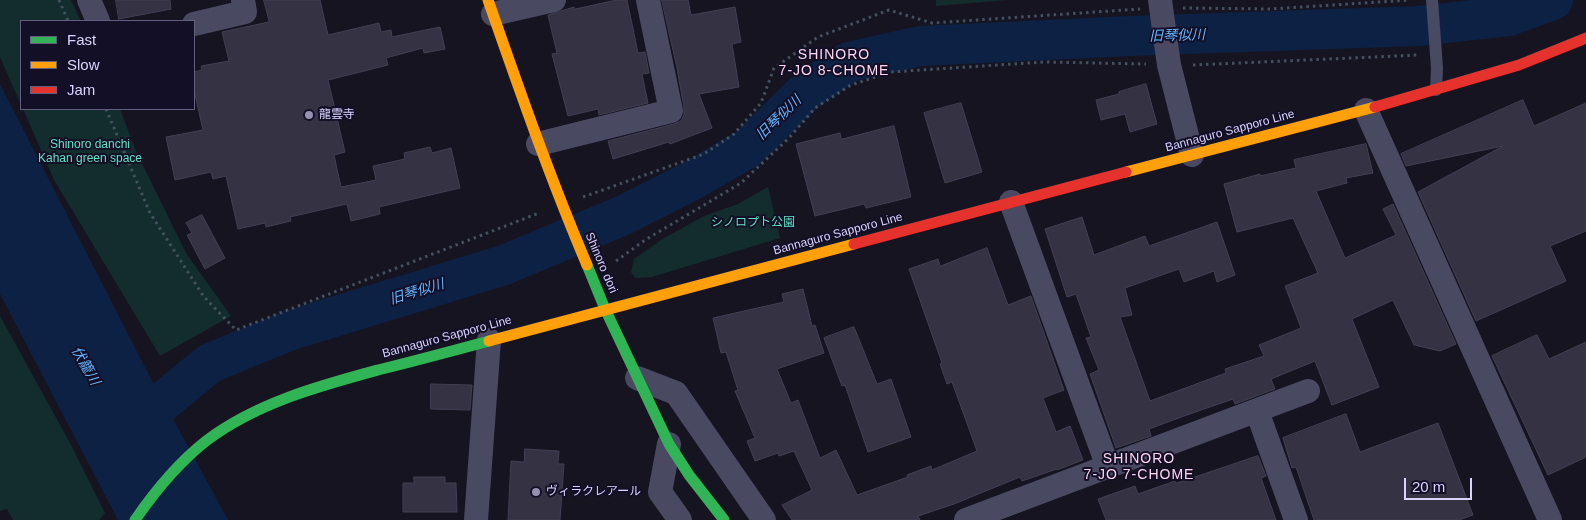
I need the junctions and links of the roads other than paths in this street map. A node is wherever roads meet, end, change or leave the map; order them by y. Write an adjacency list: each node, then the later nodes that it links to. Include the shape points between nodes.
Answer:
1 (88, 0): 8 (street)
2 (243, 0): 9 (street, via 245,12)
3 (554, 0): 6 (street)
4 (648, 0): 13 (street, via 672,111)
5 (1432, 0): 11 (lane)
6 (491, 7): 13 (main road, Shinoro dori)
7 (1167, 8): 14 (street, via 1160,62)
8 (98, 20)
9 (195, 24)
10 (1586, 38): 11 (main road, Bannaguro Sapporo Line, via 1519,65)
11 (1436, 90): 12 (main road, Bannaguro Sapporo Line)
12 (1366, 110): 14 (main road, Bannaguro Sapporo Line); 30 (street)
13 (538, 144): 16 (main road, Shinoro dori)
14 (1192, 156): 15 (main road, Bannaguro Sapporo Line)
15 (1011, 202): 16 (main road, Bannaguro Sapporo Line); 22 (street)
16 (605, 309): 17 (main road, Bannaguro Sapporo Line); 18 (main road, Shinoro dori)
17 (489, 340): 23 (main road, Bannaguro Sapporo Line, via 319,386 262,409 220,431 194,450); 24 (street)
18 (637, 378): 21 (main road, Shinoro dori); 27 (street, via 676,392)
19 (1308, 392): 20 (street)
20 (1257, 411): 22 (street); 29 (street)
21 (669, 444): 25 (street, via 660,492); 26 (main road, Shinoro dori)
22 (1108, 467): 28 (street)
23 (135, 520)
24 (476, 520)
25 (680, 520)
26 (724, 520)
27 (764, 520)
28 (966, 520)
29 (1296, 520)
30 (1550, 520)

